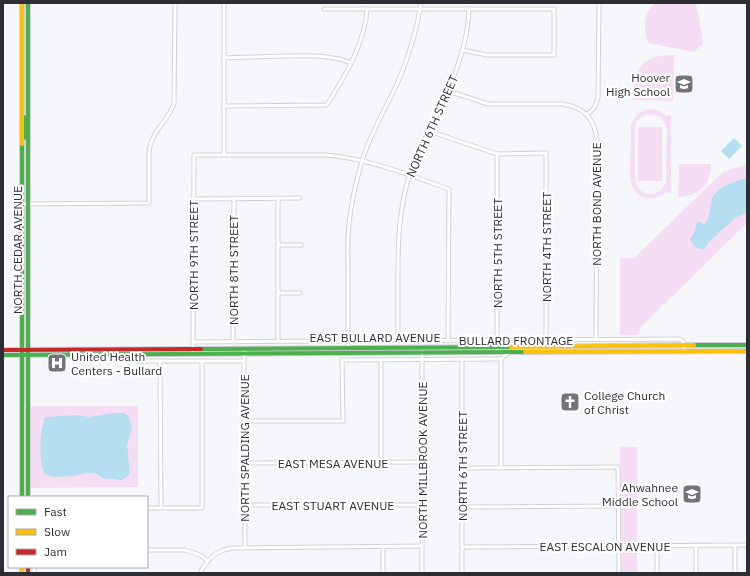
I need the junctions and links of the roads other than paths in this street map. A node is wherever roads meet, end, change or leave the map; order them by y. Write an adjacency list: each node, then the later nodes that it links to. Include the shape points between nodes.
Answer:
1 (22, 3): 15 (main road, NORTH CEDAR AVENUE)
2 (28, 3): 19 (main road, NORTH CEDAR AVENUE)
3 (175, 3): 29 (street, via 174,104 150,145 149,203)
4 (224, 3): 12 (street)
5 (420, 3): 9 (street)
6 (599, 3): 17 (street, via 598,98 594,108)
7 (324, 9): 8 (street)
8 (367, 9): 9 (street); 13 (street, via 363,31)
9 (420, 9): 10 (street); 22 (street, via 406,61)
10 (469, 9): 11 (street, NORTH 6TH STREET); 11 (street, via 554,8 554,55 487,55)
11 (462, 50): 14 (street, NORTH 6TH STREET)
12 (224, 58): 13 (street, via 326,57); 16 (street)
13 (351, 63): 16 (street, via 326,105)
14 (448, 91): 17 (street, via 488,104 570,105); 18 (street, NORTH 6TH STREET)
15 (22, 93): 19 (main road, via 25,136); 28 (main road, NORTH CEDAR AVENUE)
16 (224, 106): 20 (street)
17 (587, 115): 37 (street, NORTH BOND AVENUE, via 597,139)
18 (429, 131): 21 (street); 23 (street, NORTH 6TH STREET)
19 (28, 139): 29 (main road, NORTH CEDAR AVENUE)
20 (224, 154): 22 (street, via 325,154); 27 (street, NORTH 9TH STREET, via 194,154)
21 (497, 154): 35 (street, NORTH 5TH STREET); 36 (street, NORTH 4TH STREET, via 546,153)
22 (362, 160): 23 (street); 39 (street, via 349,225)
23 (409, 176): 34 (street, via 449,189); 40 (street, NORTH 6TH STREET, via 402,202 398,240)
24 (234, 198): 25 (street); 27 (street); 42 (street, NORTH 8TH STREET)
25 (278, 198): 26 (street); 30 (street)
26 (300, 198)
27 (194, 199): 41 (street, NORTH 9TH STREET)
28 (21, 204): 29 (street); 52 (main road, NORTH CEDAR AVENUE)
29 (27, 204): 53 (main road, NORTH CEDAR AVENUE)
30 (278, 245): 31 (street); 32 (street)
31 (301, 245)
32 (278, 293): 33 (street); 38 (street)
33 (300, 293)
34 (448, 340): 35 (street, BULLARD FRONTAGE); 40 (street, BULLARD FRONTAGE)
35 (497, 340): 36 (street, BULLARD FRONTAGE); 47 (street, NORTH 5TH STREET)
36 (546, 340): 37 (street, BULLARD FRONTAGE)
37 (596, 340): 44 (street, BULLARD FRONTAGE, via 680,339)
38 (278, 341): 39 (street, BULLARD FRONTAGE); 42 (street, BULLARD FRONTAGE)
39 (348, 341): 40 (street, BULLARD FRONTAGE); 50 (street)
40 (398, 341)
41 (193, 342): 42 (street, BULLARD FRONTAGE); 48 (street, NORTH 9TH STREET)
42 (233, 342)
43 (610, 346): 44 (main road, EAST BULLARD AVENUE); 47 (main road, EAST BULLARD AVENUE); 60 (main road, via 579,349)
44 (684, 346): 45 (main road, EAST BULLARD AVENUE); 54 (street)
45 (747, 346): 55 (main road, via 743,349 714,349)
46 (422, 347): 47 (main road, EAST BULLARD AVENUE); 50 (main road, EAST BULLARD AVENUE); 57 (street, NORTH MILLBROOK AVENUE)
47 (497, 347): 58 (street, NORTH 5TH STREET)
48 (193, 348): 49 (main road, EAST BULLARD AVENUE); 53 (main road, EAST BULLARD AVENUE); 67 (street, NORTH 9TH STREET)
49 (244, 348): 50 (main road, EAST BULLARD AVENUE); 61 (street, NORTH SPALDING AVENUE)
50 (348, 348): 62 (street)
51 (3, 350): 52 (main road, EAST BULLARD AVENUE)
52 (22, 350): 53 (main road, EAST BULLARD AVENUE); 64 (main road, NORTH CEDAR AVENUE)
53 (28, 350): 65 (main road, NORTH CEDAR AVENUE)
54 (684, 352): 55 (main road, EAST BULLARD AVENUE); 60 (main road, EAST BULLARD AVENUE)
55 (707, 352): 56 (main road, EAST BULLARD AVENUE)
56 (747, 352)
57 (422, 353): 58 (main road, EAST BULLARD AVENUE); 62 (main road, EAST BULLARD AVENUE); 70 (street, NORTH MILLBROOK AVENUE)
58 (497, 353): 59 (main road, EAST BULLARD AVENUE)
59 (508, 353): 60 (main road, EAST BULLARD AVENUE); 68 (street)
60 (576, 353)
61 (244, 354): 62 (main road, EAST BULLARD AVENUE); 67 (main road, EAST BULLARD AVENUE); 74 (street, NORTH SPALDING AVENUE)
62 (348, 354)
63 (3, 355): 64 (main road, EAST BULLARD AVENUE)
64 (22, 355): 65 (main road, EAST BULLARD AVENUE); 81 (main road, NORTH CEDAR AVENUE)
65 (28, 355): 66 (main road, EAST BULLARD AVENUE); 82 (main road, NORTH CEDAR AVENUE)
66 (137, 355): 67 (main road, EAST BULLARD AVENUE); 72 (street, via 137,361)
67 (193, 355)
68 (501, 359): 71 (street); 79 (street)
69 (381, 360): 70 (street); 75 (street, via 342,360 343,421); 76 (street)
70 (422, 360): 71 (street); 77 (street, NORTH MILLBROOK AVENUE)
71 (462, 360): 80 (street, NORTH 6TH STREET)
72 (160, 361): 73 (street); 88 (street)
73 (202, 361): 74 (street); 88 (street, via 202,508)
74 (244, 361): 75 (street, NORTH SPALDING AVENUE)
75 (244, 421): 78 (street, NORTH SPALDING AVENUE)
76 (382, 462): 77 (street, EAST MESA AVENUE); 78 (street, EAST MESA AVENUE)
77 (422, 462): 84 (street, NORTH MILLBROOK AVENUE)
78 (244, 463): 83 (street, NORTH SPALDING AVENUE)
79 (501, 467): 80 (street); 85 (street, via 618,467)
80 (462, 468): 86 (street, NORTH 6TH STREET)
81 (22, 496)
82 (28, 496)
83 (244, 505): 84 (street, EAST STUART AVENUE); 97 (street, NORTH SPALDING AVENUE)
84 (422, 505): 95 (street, NORTH MILLBROOK AVENUE)
85 (618, 506): 86 (street); 90 (street)
86 (462, 507): 96 (street, NORTH 6TH STREET)
87 (148, 508): 88 (street)
88 (160, 508)
89 (747, 544): 93 (street, EAST ESCALON AVENUE)
90 (618, 545): 91 (street, EAST ESCALON AVENUE); 96 (street, EAST ESCALON AVENUE); 104 (street)
91 (657, 545): 92 (street, EAST ESCALON AVENUE); 105 (street)
92 (696, 545): 93 (street, EAST ESCALON AVENUE); 106 (street)
93 (735, 545): 107 (street)
94 (383, 546): 95 (street); 97 (street); 101 (street)
95 (422, 546): 102 (street, NORTH MILLBROOK AVENUE)
96 (462, 546): 103 (street, NORTH 6TH STREET)
97 (245, 547): 99 (street, via 222,550)
98 (148, 550): 99 (street, via 186,550)
99 (208, 560): 100 (street)
100 (201, 573)
101 (383, 573)
102 (422, 573)
103 (462, 573)
104 (619, 573)
105 (657, 573)
106 (696, 573)
107 (735, 573)

